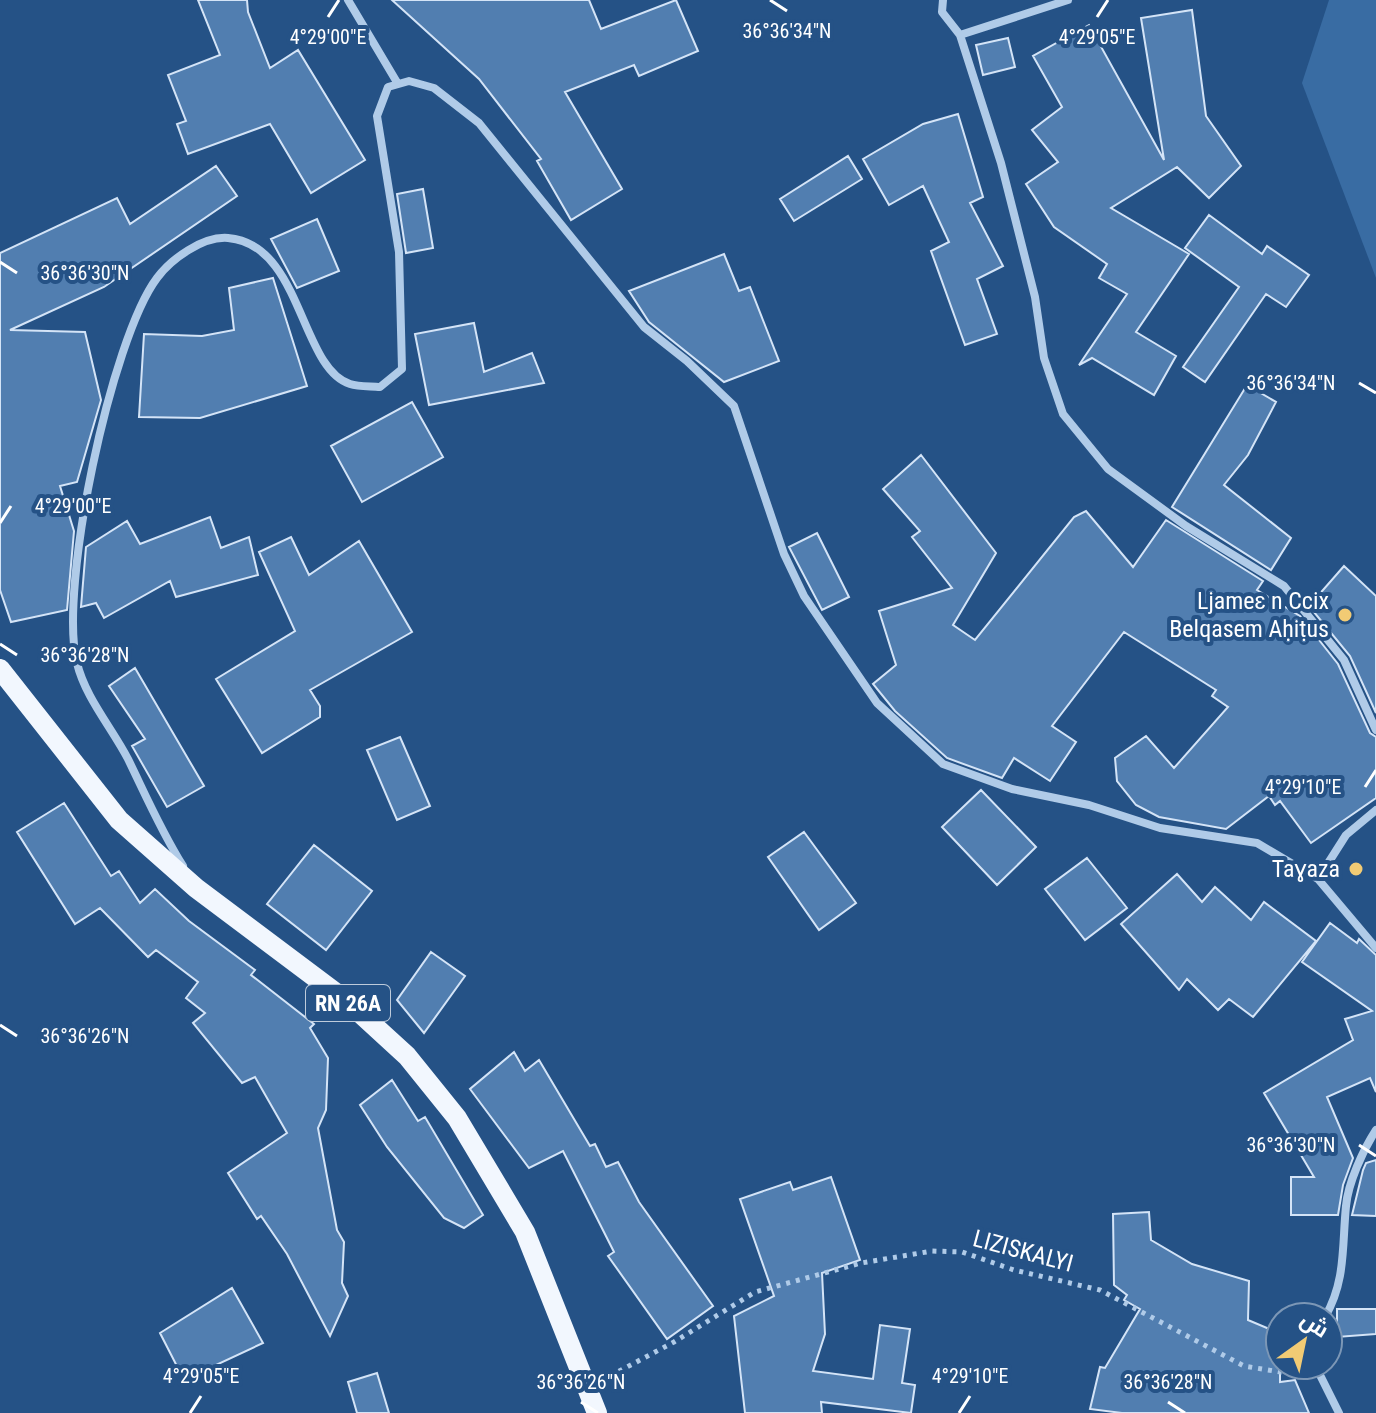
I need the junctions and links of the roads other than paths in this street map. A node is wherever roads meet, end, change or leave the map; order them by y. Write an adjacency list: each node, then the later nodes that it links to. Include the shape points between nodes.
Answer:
1 (348, 0): 5 (street)
2 (943, 0): 4 (street, via 942,12)
3 (1068, 0): 4 (street)
4 (960, 35): 7 (street, via 1001,163 1035,297 1044,358 1063,414 1108,469 1186,526 1284,586 1344,660)
5 (398, 84): 9 (street, via 409,81 434,88 479,123 644,327 734,406 784,554 804,596 877,703 943,764 1012,789 1089,805 1160,828 1257,843); 10 (street, via 388,87 377,116 399,252 402,369 380,387 348,384 326,363 281,275 257,245 226,238 188,250 157,278 133,321 111,389 74,580 77,665 153,818)
6 (0, 669): 10 (main road, RN 26A, via 119,820)
7 (1376, 730)
8 (1376, 810): 9 (street, via 1346,835)
9 (1318, 879): 11 (street)
10 (196, 888): 15 (main road, RN 26A, via 348,1002 407,1056 457,1118 525,1232)
11 (1376, 948)
12 (1376, 1130): 13 (street, via 1346,1205 1346,1247)
13 (1334, 1301)
14 (1322, 1381): 16 (street)
15 (597, 1413)
16 (1339, 1413)

